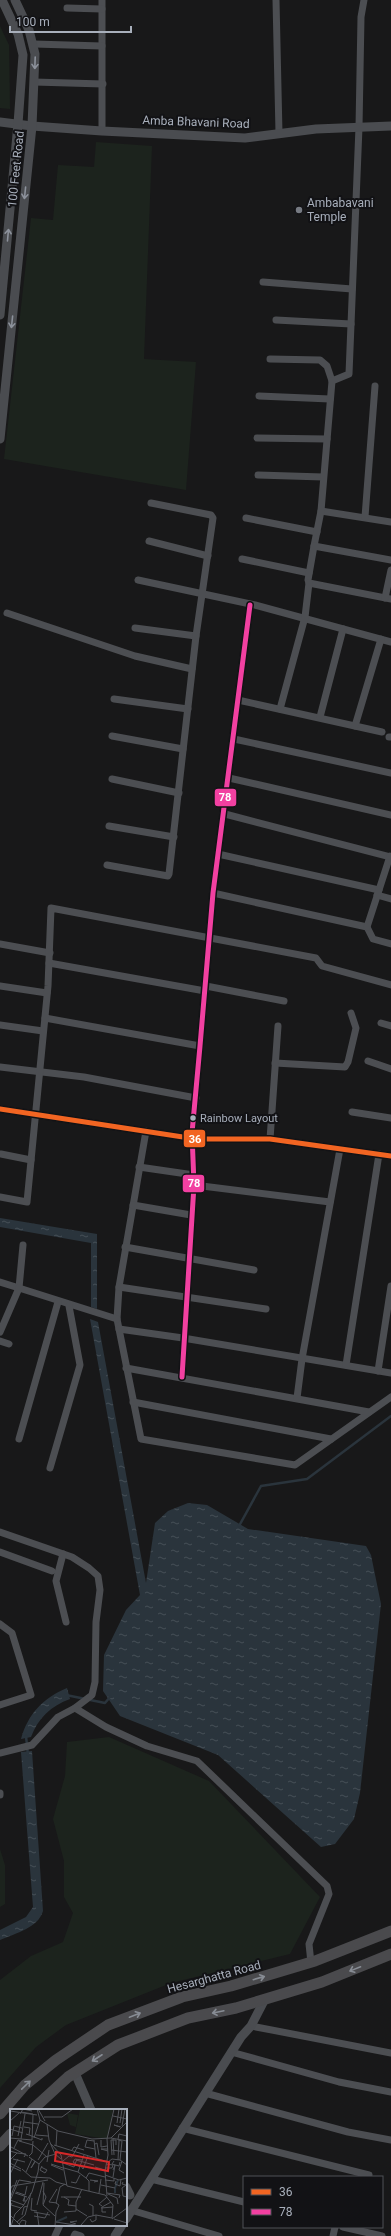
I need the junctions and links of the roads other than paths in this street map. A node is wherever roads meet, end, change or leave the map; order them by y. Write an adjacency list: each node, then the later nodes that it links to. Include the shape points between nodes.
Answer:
1 (2, 0): 13 (main road, 100 Feet Road, via 18,34 22,50)
2 (15, 0): 8 (main road, 100 Feet Road)
3 (102, 0): 7 (street)
4 (276, 0): 18 (street)
5 (364, 0): 16 (street, via 361,17)
6 (66, 8): 7 (street)
7 (102, 9): 9 (street)
8 (34, 44): 9 (street); 10 (main road, 100 Feet Road, one-way to 10)
9 (102, 46): 11 (street)
10 (34, 82): 11 (street); 14 (main road, 100 Feet Road)
11 (103, 84): 17 (street)
12 (0, 122): 13 (main road, Amba Bhavani Road)
13 (18, 124): 14 (main road, Amba Bhavani Road); 21 (main road, 100 Feet Road, one-way to 13)
14 (32, 126): 17 (main road, Amba Bhavani Road); 30 (main road, 100 Feet Road, one-way to 30)
15 (391, 126): 16 (main road, Amba Bhavani Road)
16 (359, 127): 18 (main road, Amba Bhavani Road); 20 (street)
17 (102, 131): 18 (main road, Amba Bhavani Road, via 245,138)
18 (279, 133)
19 (263, 282): 20 (street)
20 (352, 289): 23 (street)
21 (0, 315)
22 (276, 320): 23 (street)
23 (351, 324): 25 (street, via 349,374)
24 (270, 359): 25 (street, via 320,360 327,366)
25 (332, 381): 28 (street)
26 (375, 386): 36 (street)
27 (259, 396): 28 (street)
28 (330, 399): 31 (street)
29 (257, 438): 31 (street)
30 (0, 439)
31 (327, 439): 33 (street)
32 (258, 475): 33 (street)
33 (323, 477): 35 (street)
34 (151, 503): 42 (street, via 211,515 213,518)
35 (321, 511): 36 (street); 39 (street)
36 (365, 517): 38 (street)
37 (246, 518): 39 (street)
38 (391, 522)
39 (317, 532): 41 (street)
40 (149, 542): 42 (street)
41 (314, 546): 44 (street); 46 (street)
42 (208, 556): 49 (street)
43 (242, 559): 46 (street)
44 (391, 560)
45 (391, 570): 50 (street)
46 (309, 573): 48 (street)
47 (138, 580): 49 (street)
48 (309, 583): 50 (street); 53 (street)
49 (203, 593): 51 (street); 56 (street)
50 (388, 599)
51 (250, 605): 53 (street); 61 (street)
52 (7, 613): 59 (street, via 135,656)
53 (305, 617): 55 (street); 63 (street)
54 (135, 628): 56 (street)
55 (343, 629): 57 (street); 64 (street)
56 (196, 636): 59 (street)
57 (381, 639): 58 (street); 65 (street)
58 (391, 642)
59 (192, 669): 62 (street)
60 (114, 699): 62 (street)
61 (238, 700): 63 (street); 68 (street)
62 (188, 709): 69 (street)
63 (280, 709): 64 (street)
64 (320, 717): 65 (street)
65 (355, 726): 66 (street)
66 (382, 732)
67 (112, 736): 69 (street)
68 (234, 739): 70 (street); 71 (street)
69 (183, 749): 73 (street)
70 (391, 773)
71 (230, 778): 74 (street); 75 (street)
72 (112, 779): 73 (street)
73 (179, 793): 77 (street)
74 (224, 814): 78 (street); 79 (street)
75 (391, 815)
76 (109, 826): 77 (street)
77 (174, 837): 80 (street, via 168,876)
78 (218, 854): 81 (street); 82 (street)
79 (390, 856): 82 (street)
80 (107, 865)
81 (214, 893): 84 (street); 85 (street)
82 (378, 893): 83 (street); 84 (street)
83 (391, 899)
84 (366, 927): 87 (street, via 373,939)
85 (211, 938): 88 (street, via 51,908); 90 (street, via 316,958 322,966); 92 (street)
86 (0, 944): 88 (street)
87 (391, 944)
88 (50, 953): 89 (street)
89 (49, 963): 92 (street); 93 (street)
90 (391, 985)
91 (0, 986): 93 (street)
92 (206, 989): 94 (street); 102 (street)
93 (47, 994): 96 (street)
94 (284, 1001)
95 (351, 1013): 104 (street, via 356,1028 345,1067)
96 (45, 1018): 101 (street); 102 (street)
97 (381, 1023): 100 (street)
98 (0, 1025): 101 (street)
99 (278, 1026): 104 (street)
100 (391, 1026)
101 (43, 1031): 107 (street)
102 (200, 1046): 108 (street)
103 (368, 1061): 106 (street)
104 (276, 1063): 115 (street)
105 (0, 1067): 107 (street)
106 (391, 1069)
107 (39, 1072): 108 (street); 111 (street)
108 (196, 1098): 114 (street, via 192,1132)
109 (0, 1109): 111 (street)
110 (352, 1112): 112 (street)
111 (36, 1115): 113 (street); 120 (street)
112 (391, 1118)
113 (146, 1131): 114 (street); 121 (street)
114 (194, 1138): 115 (street); 122 (street)
115 (270, 1139): 116 (street)
116 (340, 1149): 118 (street); 125 (street)
117 (1, 1154): 120 (street)
118 (379, 1154): 119 (street); 147 (street)
119 (391, 1156)
120 (31, 1160): 124 (street, via 27,1202)
121 (139, 1167): 122 (street); 126 (street)
122 (194, 1175): 123 (street)
123 (194, 1185): 125 (street); 127 (street)
124 (0, 1197)
125 (330, 1202): 146 (street)
126 (133, 1205): 127 (street); 129 (street)
127 (191, 1215): 130 (street)
128 (23, 1245): 135 (street)
129 (125, 1247): 130 (street); 134 (street)
130 (189, 1257): 131 (street); 136 (street)
131 (254, 1270)
132 (0, 1282): 135 (street)
133 (391, 1286): 149 (street)
134 (119, 1287): 136 (street); 140 (street)
135 (19, 1288): 137 (street); 142 (street)
136 (187, 1298): 139 (street); 143 (street)
137 (58, 1302): 138 (street); 156 (street)
138 (70, 1306): 140 (street); 158 (street, via 80,1366)
139 (266, 1309)
140 (117, 1319): 141 (street)
141 (119, 1329): 143 (street); 148 (street)
142 (0, 1332)
143 (183, 1338): 146 (street); 151 (street)
144 (0, 1341): 145 (street)
145 (9, 1344)
146 (302, 1359): 147 (street); 153 (street)
147 (346, 1365): 149 (street)
148 (126, 1368): 151 (street); 154 (street)
149 (378, 1371): 150 (street)
150 (391, 1373)
151 (182, 1377): 153 (street)
152 (391, 1397): 155 (street)
153 (298, 1398): 155 (street)
154 (133, 1402): 157 (street); 157 (street, via 141,1439 295,1465)
155 (369, 1412): 157 (street)
156 (19, 1438)
157 (331, 1439)
158 (50, 1468)
159 (0, 1532): 161 (street)
160 (0, 1552): 162 (street)
161 (63, 1554): 163 (street, via 56,1581); 166 (street, via 98,1576 100,1590 96,1622 95,1682 92,1696)
162 (52, 1571)
163 (66, 1622)
164 (0, 1624): 165 (street, via 12,1632 31,1695)
165 (0, 1705)
166 (75, 1708): 167 (street, via 58,1717 32,1745); 170 (street, via 106,1727 147,1746 197,1761 327,1886 329,1894 309,1944)
167 (0, 1753)
168 (391, 1931): 170 (main road, Hesarghatta Road)
169 (391, 1954): 171 (main road, one-way to 171, via 322,1982)
170 (311, 1963): 180 (main road, Hesarghatta Road, one-way to 170, via 25,2085 56,2060 108,2025 182,1997)
171 (265, 1999): 172 (main road); 175 (main road, one-way to 175, via 188,2018 118,2045)
172 (251, 2026): 173 (main road); 174 (street)
173 (231, 2052): 176 (street, via 339,2082); 177 (main road)
174 (391, 2053)
175 (75, 2073): 178 (main road); 179 (main road)
176 (391, 2092)
177 (205, 2093): 181 (main road); 183 (street, via 348,2132)
178 (33, 2109)
179 (92, 2109)
180 (0, 2114)
181 (182, 2128): 185 (street); 186 (main road)
182 (10, 2135): 184 (main road)
183 (391, 2140)
184 (0, 2146)
185 (369, 2175)
186 (151, 2179): 187 (main road); 188 (street)
187 (130, 2194): 189 (main road)
188 (243, 2202)
189 (128, 2215): 198 (street, via 134,2211)
190 (60, 2226): 194 (street)
191 (121, 2226): 197 (main road)
192 (347, 2228): 199 (street)
193 (50, 2236): 194 (street)
194 (55, 2236)
195 (74, 2236): 196 (street)
196 (81, 2236)
197 (115, 2236)
198 (219, 2236)
199 (382, 2236)

